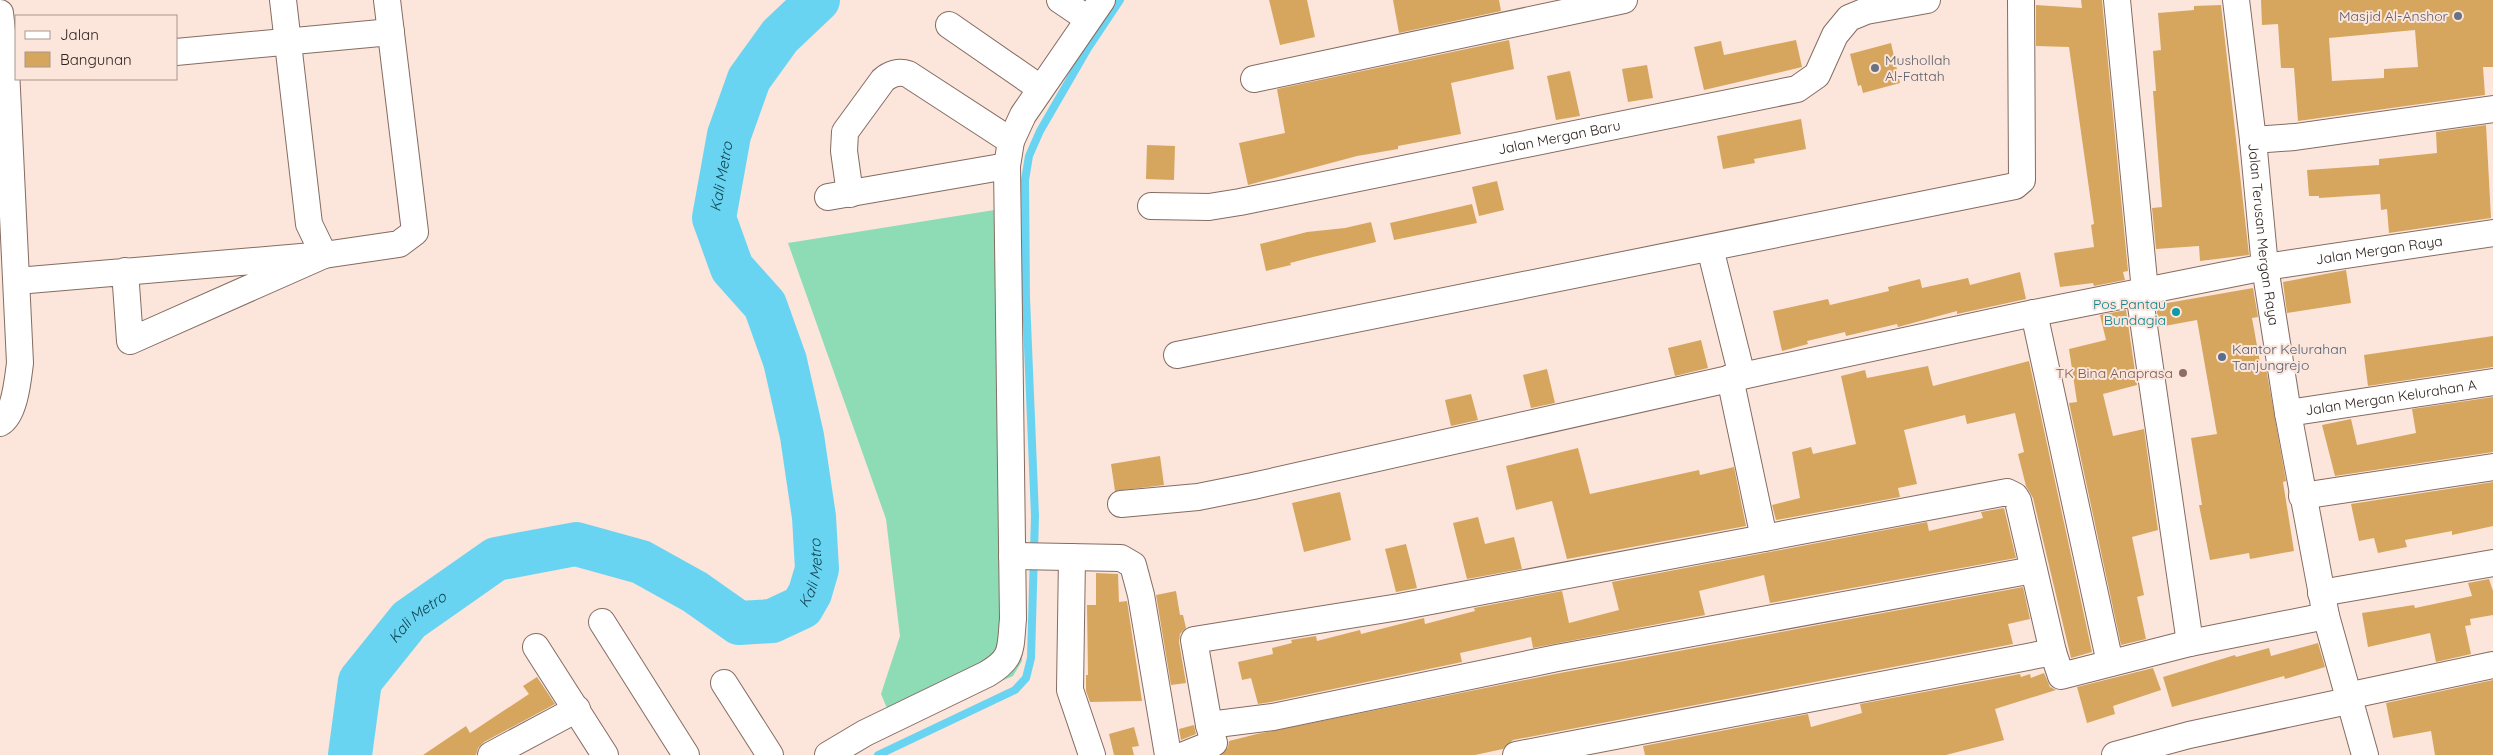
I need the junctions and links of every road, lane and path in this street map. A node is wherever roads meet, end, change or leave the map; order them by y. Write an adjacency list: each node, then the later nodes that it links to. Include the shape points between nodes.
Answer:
1 (283, 0): 13 (street)
2 (387, 0): 12 (street)
3 (1060, 0): 9 (street)
4 (1624, 0): 16 (street)
5 (1927, 0): 22 (street, Jalan Mergan Baru, via 1866,11 1849,18 1835,35 1817,75 1797,88 1240,202 1209,207)
6 (2021, 0): 24 (street, via 2022,180 2015,186)
7 (2117, 0): 29 (street)
8 (2236, 0): 19 (street, Jalan Terusan Mergan Raya)
9 (1095, 10): 17 (street)
10 (0, 13): 15 (street)
11 (949, 25): 17 (street)
12 (391, 32): 13 (street); 25 (street, via 415,232 399,244)
13 (288, 42): 14 (street); 25 (street, via 309,224)
14 (178, 52)
15 (7, 68): 28 (street)
16 (1254, 79)
17 (1040, 88): 20 (street)
18 (2493, 109): 19 (street)
19 (2254, 140): 26 (street, Jalan Terusan Mergan Raya)
20 (1011, 141): 21 (street); 21 (street, via 908,74 890,75 845,132 839,196)
21 (1008, 166): 40 (street)
22 (1151, 206)
23 (2493, 233): 26 (street, Jalan Mergan Raya)
24 (1710, 248): 31 (street); 32 (street)
25 (324, 255): 27 (street); 27 (street, via 130,341)
26 (2265, 267): 29 (street, Jalan Mergan Raya); 34 (street, Jalan Terusan Mergan Raya)
27 (125, 271): 28 (street)
28 (17, 281): 35 (street, via 20,363 13,404)
29 (2142, 292): 30 (street, Jalan Mergan Raya); 46 (street)
30 (2034, 313): 32 (street, Jalan Mergan Raya); 49 (street)
31 (1177, 355)
32 (1736, 377): 38 (street, Jalan Mergan Raya, via 1253,486 1198,497); 39 (street)
33 (2493, 382): 34 (street, Jalan Mergan Kelurahan A)
34 (2288, 413): 37 (street, Jalan Terusan Mergan Raya)
35 (0, 423)
36 (2493, 467): 37 (street)
37 (2302, 496): 44 (street, Jalan Terusan Mergan Raya)
38 (1121, 504)
39 (1764, 538): 43 (street, via 2007,492 2018,501); 54 (street, via 1399,607 1194,640)
40 (1026, 556): 41 (street); 59 (street, via 1008,655 1003,664)
41 (1072, 557): 60 (street, via 1070,690); 61 (street, via 1120,558 1134,565)
42 (2493, 563): 44 (street)
43 (2033, 570): 48 (street); 54 (street, via 1557,658 1273,717)
44 (2324, 604): 46 (street); 52 (street, Jalan Terusan Mergan Raya)
45 (602, 622): 57 (street)
46 (2190, 643): 49 (street)
47 (536, 647): 53 (street)
48 (2054, 652): 49 (street, via 2061,676); 63 (street)
49 (2110, 664)
50 (2493, 665): 52 (street)
51 (724, 683): 58 (street)
52 (2347, 698): 64 (street, via 2189,734); 65 (street, Jalan Terusan Mergan Raya)
53 (577, 709): 55 (street); 56 (street)
54 (1214, 741): 62 (street)
55 (491, 755)
56 (605, 755)
57 (686, 755)
58 (770, 755)
59 (828, 755)
60 (1092, 755)
61 (1168, 755)
62 (1184, 755)
63 (1516, 755)
64 (2115, 755)
65 (2365, 755)

